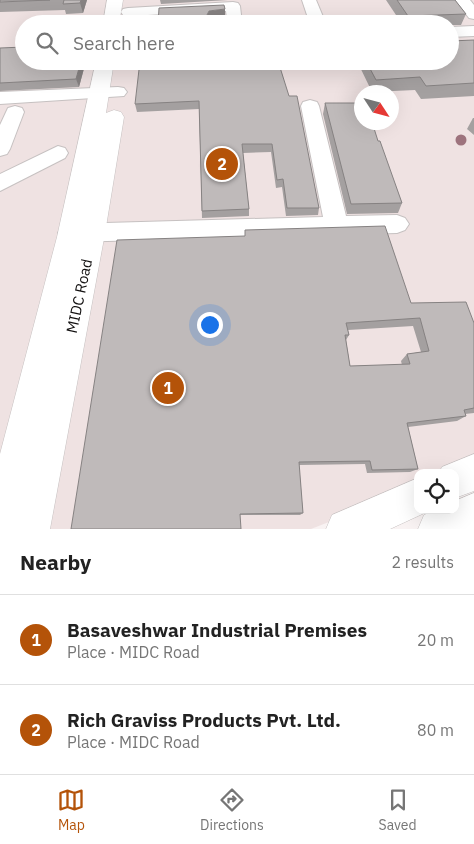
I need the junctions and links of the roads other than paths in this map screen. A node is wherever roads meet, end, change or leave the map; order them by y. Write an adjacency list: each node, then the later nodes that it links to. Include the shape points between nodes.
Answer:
1 (115, 0): 5 (main road)
2 (309, 0): 7 (street)
3 (462, 0): 8 (street)
4 (128, 12): 6 (street, via 233,6)
5 (112, 15)
6 (234, 15)
7 (315, 15)
8 (474, 15)
9 (474, 31): 10 (street)
10 (459, 32)
11 (106, 70): 14 (main road)
12 (119, 70): 14 (main road, MIDC Road)
13 (0, 98): 14 (street)
14 (108, 99): 16 (street); 22 (main road, MIDC Road)
15 (310, 106): 21 (street)
16 (8, 113): 17 (street)
17 (0, 146)
18 (58, 153): 19 (street)
19 (0, 183)
20 (397, 224): 21 (street)
21 (336, 226): 22 (street)
22 (81, 233): 23 (main road, MIDC Road)
23 (27, 472): 28 (main road, MIDC Road); 29 (main road, MIDC Road)
24 (474, 472): 25 (main road)
25 (459, 478)
26 (414, 499): 30 (main road)
27 (474, 512): 31 (main road)
28 (0, 528)
29 (30, 529)
30 (346, 529)
31 (438, 529)

